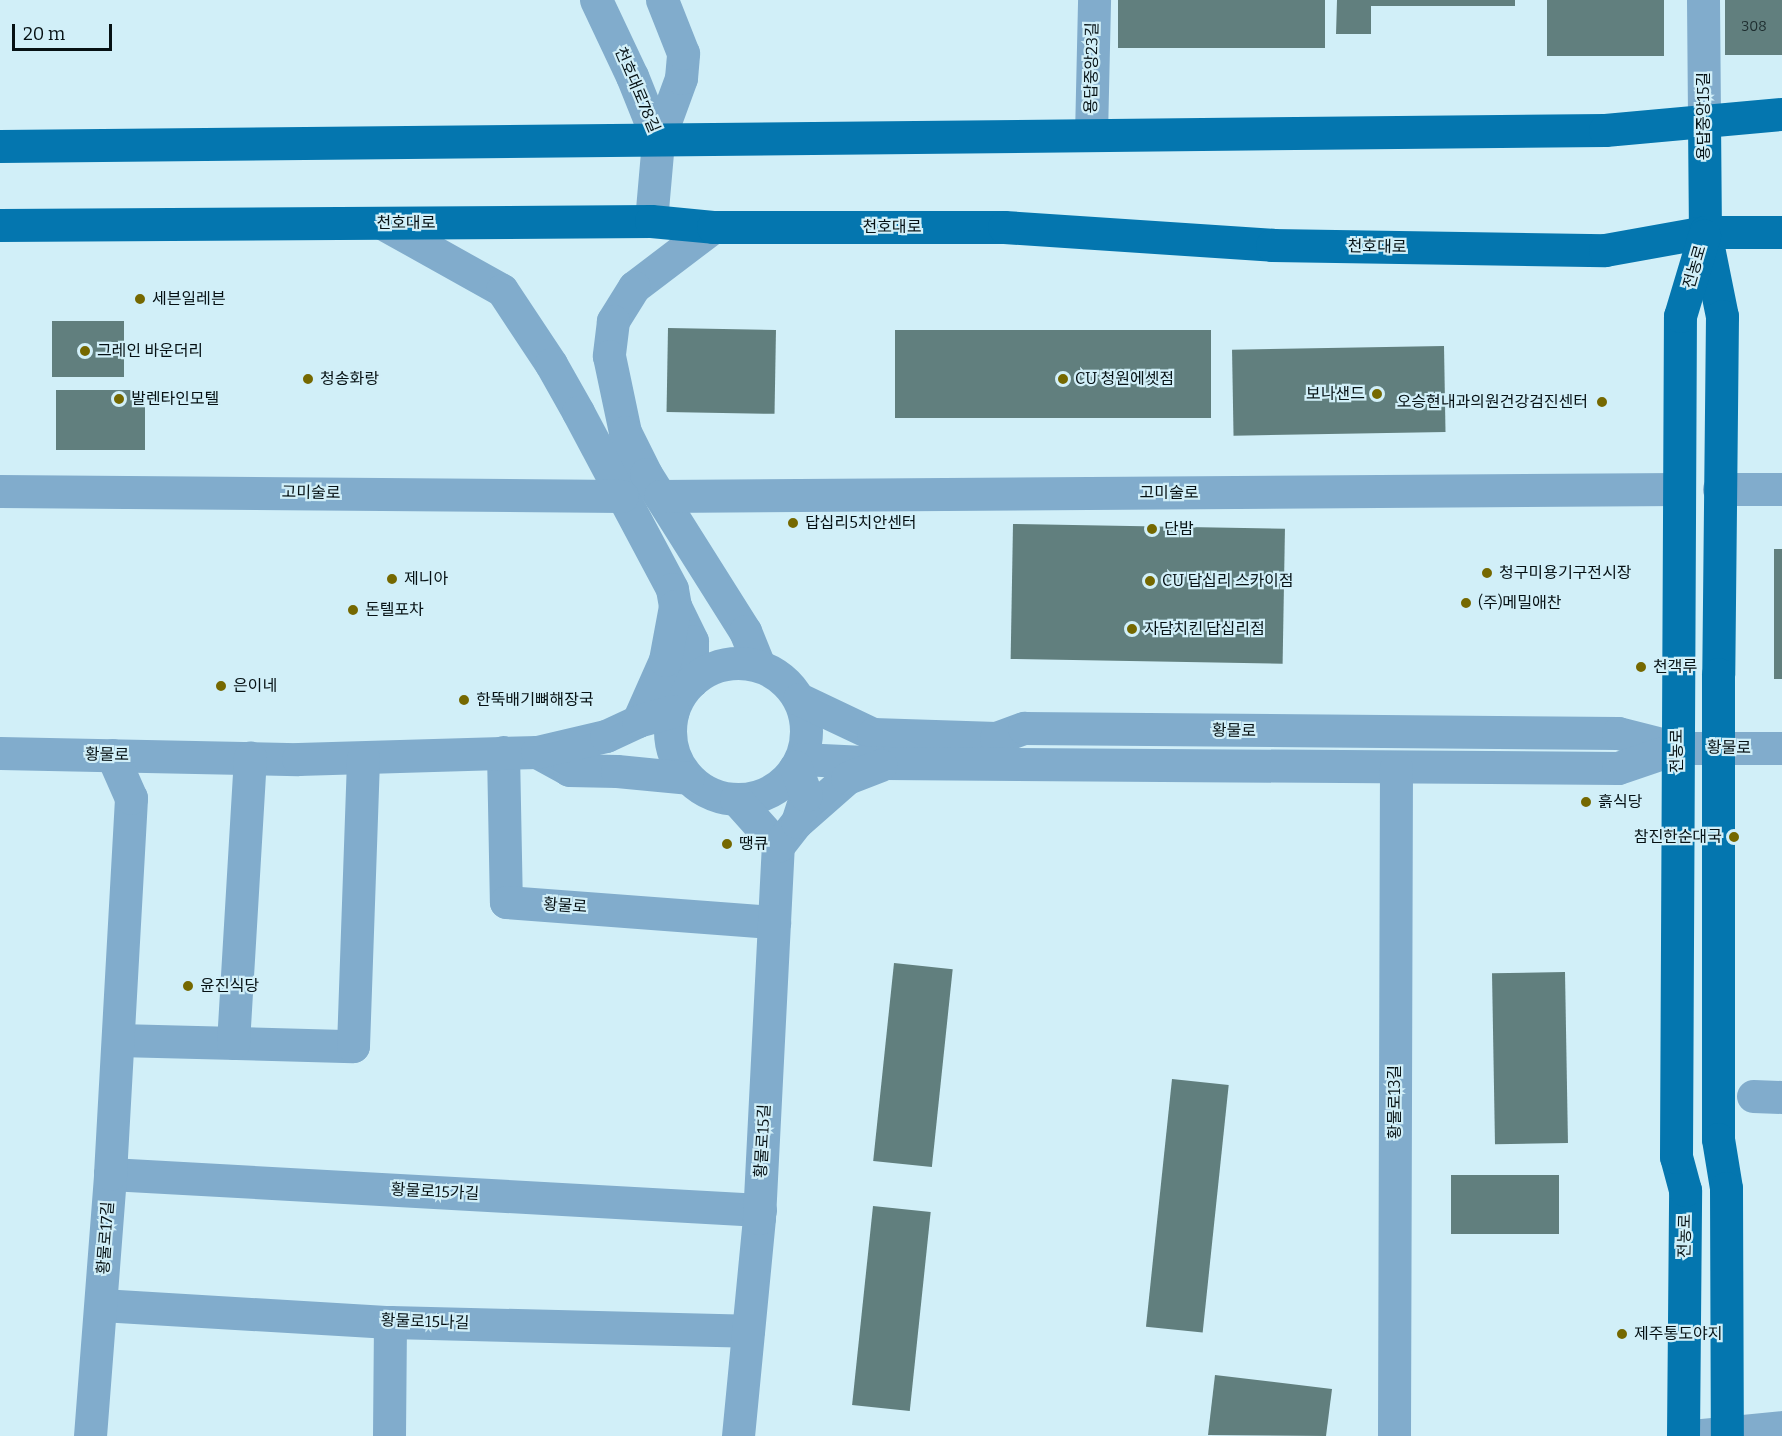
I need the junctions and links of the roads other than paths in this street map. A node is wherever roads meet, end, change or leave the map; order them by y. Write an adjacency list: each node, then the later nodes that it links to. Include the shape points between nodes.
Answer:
1 (596, 0): 8 (street, 천호대로78길)
2 (662, 0): 8 (street, via 683,53 681,78)
3 (1094, 0): 7 (street, 용답중앙23길)
4 (1703, 0): 6 (street, 용답중앙15길)
5 (1782, 114): 6 (main road)
6 (1704, 121): 7 (main road, via 1605,130); 14 (main road, 용답중앙15길)
7 (1091, 135): 8 (main road)
8 (658, 141): 9 (main road); 10 (street, 천호대로78길)
9 (0, 146)
10 (651, 221): 11 (main road, 천호대로); 13 (main road, 천호대로)
11 (382, 223): 12 (main road, 천호대로); 18 (street, via 502,290 550,364)
12 (14, 225): 16 (main road)
13 (714, 227): 14 (main road, 천호대로, via 1004,227 1272,245 1605,250); 17 (street, via 634,287 613,321 609,356)
14 (1705, 232): 15 (main road, 천호대로); 19 (main road, 전농로, via 1680,316); 20 (main road, 전농로, via 1722,316)
15 (1782, 232)
16 (0, 246)
17 (625, 432): 18 (street); 24 (street)
18 (594, 446): 23 (street)
19 (1679, 489): 24 (street, 고미술로); 31 (main road, 전농로)
20 (1719, 489): 21 (street); 32 (main road, 전농로)
21 (1782, 489)
22 (0, 490): 23 (street, 고미술로)
23 (622, 496): 25 (street, via 672,589)
24 (660, 496): 26 (street, via 745,631)
25 (675, 606): 27 (street, via 692,641); 30 (street, via 665,660)
26 (759, 665): 27 (street, via 723,664); 28 (street, via 789,684)
27 (692, 681): 29 (street)
28 (799, 699): 31 (street, 황물로, via 873,734 996,738 1024,728 1618,733); 40 (street, via 807,733)
29 (673, 711): 30 (street, 황물로); 43 (street, via 671,746)
30 (638, 721): 35 (street, 황물로, via 606,736)
31 (1677, 748): 32 (street, 황물로); 42 (street, 황물로, via 1618,768); 60 (main road, 전농로, via 1676,1156 1685,1190)
32 (1718, 748): 33 (street, 황물로); 55 (main road, 전농로, via 1718,1139 1726,1188)
33 (1782, 748)
34 (503, 752): 35 (street, 황물로); 39 (street, 황물로); 46 (street, 황물로, via 506,902)
35 (537, 752): 43 (street, 황물로, via 569,770)
36 (0, 753): 37 (street, 황물로)
37 (112, 755): 38 (street, 황물로); 47 (street, 황물로17길, via 131,798)
38 (250, 758): 39 (street, 황물로); 48 (street)
39 (363, 758): 48 (street, via 353,1046)
40 (798, 763): 41 (street, 황물로); 44 (street, via 785,781 770,791 754,798); 45 (street, 황물로15길, via 806,795)
41 (885, 764): 42 (street, 황물로); 45 (street, via 848,778)
42 (1396, 767): 59 (street, 황물로13길)
43 (688, 778): 44 (street, via 702,789)
44 (736, 799): 45 (street)
45 (788, 834): 46 (street, 황물로15길)
46 (774, 922): 50 (street, 황물로15길)
47 (118, 1040): 48 (street); 49 (street, 황물로17길)
48 (233, 1043)
49 (110, 1174): 50 (street, 황물로15가길); 51 (street, 황물로17길)
50 (760, 1210): 53 (street, 황물로15길)
51 (101, 1305): 52 (street, 황물로15나길); 56 (street, 황물로17길)
52 (390, 1322): 53 (street, 황물로15나길); 57 (street)
53 (748, 1331): 58 (street, 황물로15길)
54 (1782, 1427): 55 (street)
55 (1726, 1434): 61 (street)
56 (90, 1436)
57 (389, 1436)
58 (738, 1436)
59 (1394, 1436)
60 (1683, 1436)
61 (1692, 1436)

